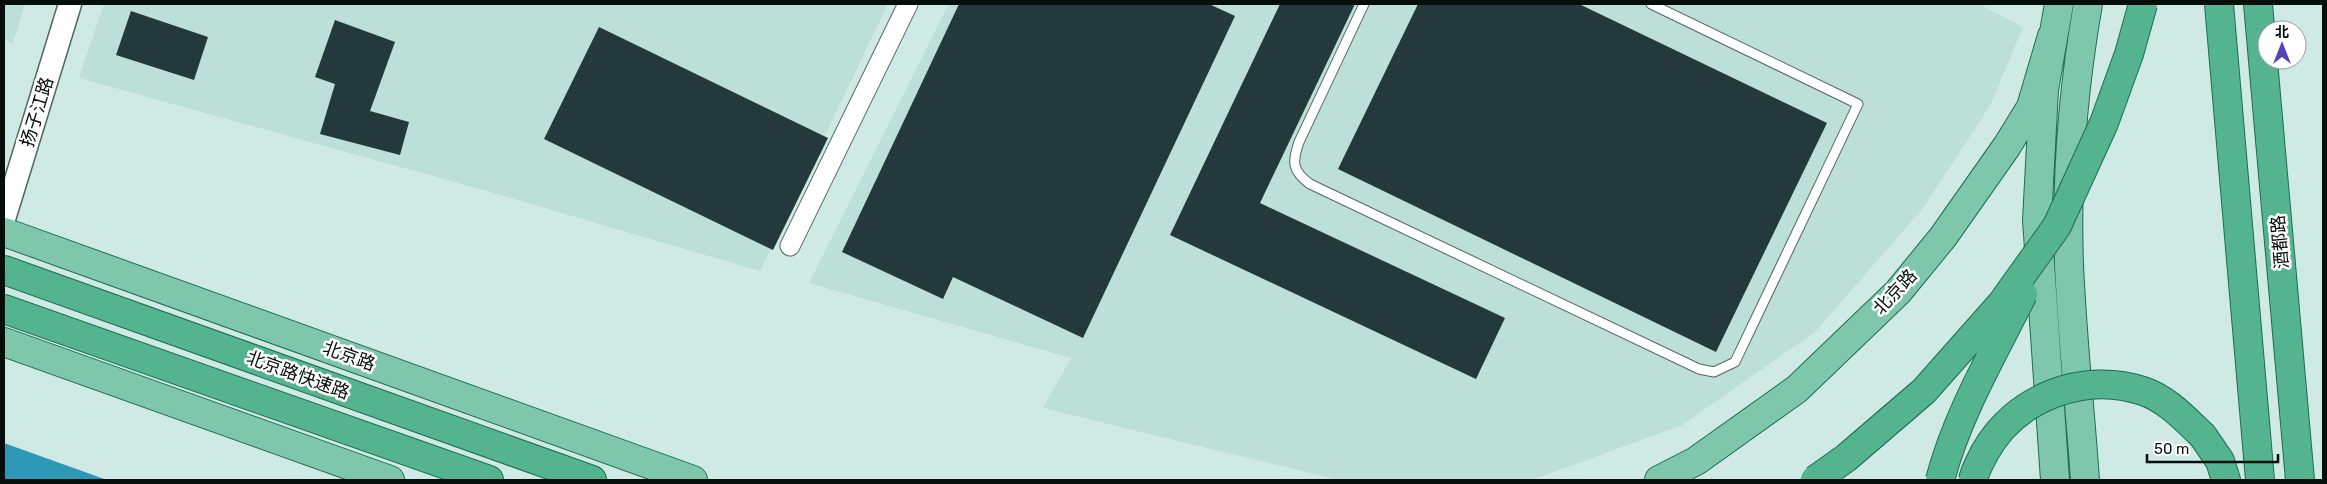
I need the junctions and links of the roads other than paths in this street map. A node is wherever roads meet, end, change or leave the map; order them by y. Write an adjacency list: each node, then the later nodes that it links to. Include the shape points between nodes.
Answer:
1 (70, 4): 11 (street, 扬子江路)
2 (908, 4): 14 (street)
3 (1364, 4): 4 (lane, via 1293,158 1300,176 1319,188 1699,369 1714,372 1735,362 1858,104)
4 (1651, 4)
5 (2059, 4): 10 (main road)
6 (2088, 4): 27 (main road, via 2080,47 2069,170 2069,264)
7 (2142, 4): 12 (highway, bridge, via 2129,54 2104,123)
8 (2219, 4): 29 (highway)
9 (2258, 4): 30 (highway, 酒都路)
10 (2052, 36): 22 (main road, 北京路, via 2031,107 2008,146 1943,237 1898,292 1797,389 1696,461); 26 (main road, via 2044,90 2037,220)
11 (4, 220)
12 (2057, 226): 23 (highway, bridge, via 2002,303 1924,391 1846,458); 24 (highway, bridge, via 1970,400)
13 (4, 232): 21 (main road, 北京路)
14 (790, 246)
15 (4, 270): 20 (highway, 北京路快速路)
16 (4, 309): 19 (highway, 北京路快速路)
17 (4, 342): 18 (main road)
18 (390, 480)
19 (489, 480)
20 (592, 480)
21 (693, 480)
22 (1659, 480)
23 (1815, 480)
24 (1940, 480)
25 (1973, 480): 28 (highway, bridge, via 1992,440 2016,414 2045,396 2078,386 2115,384 2144,391 2173,407 2203,436 2220,461)
26 (2055, 480)
27 (2085, 480)
28 (2226, 480)
29 (2260, 480)
30 (2300, 480)

